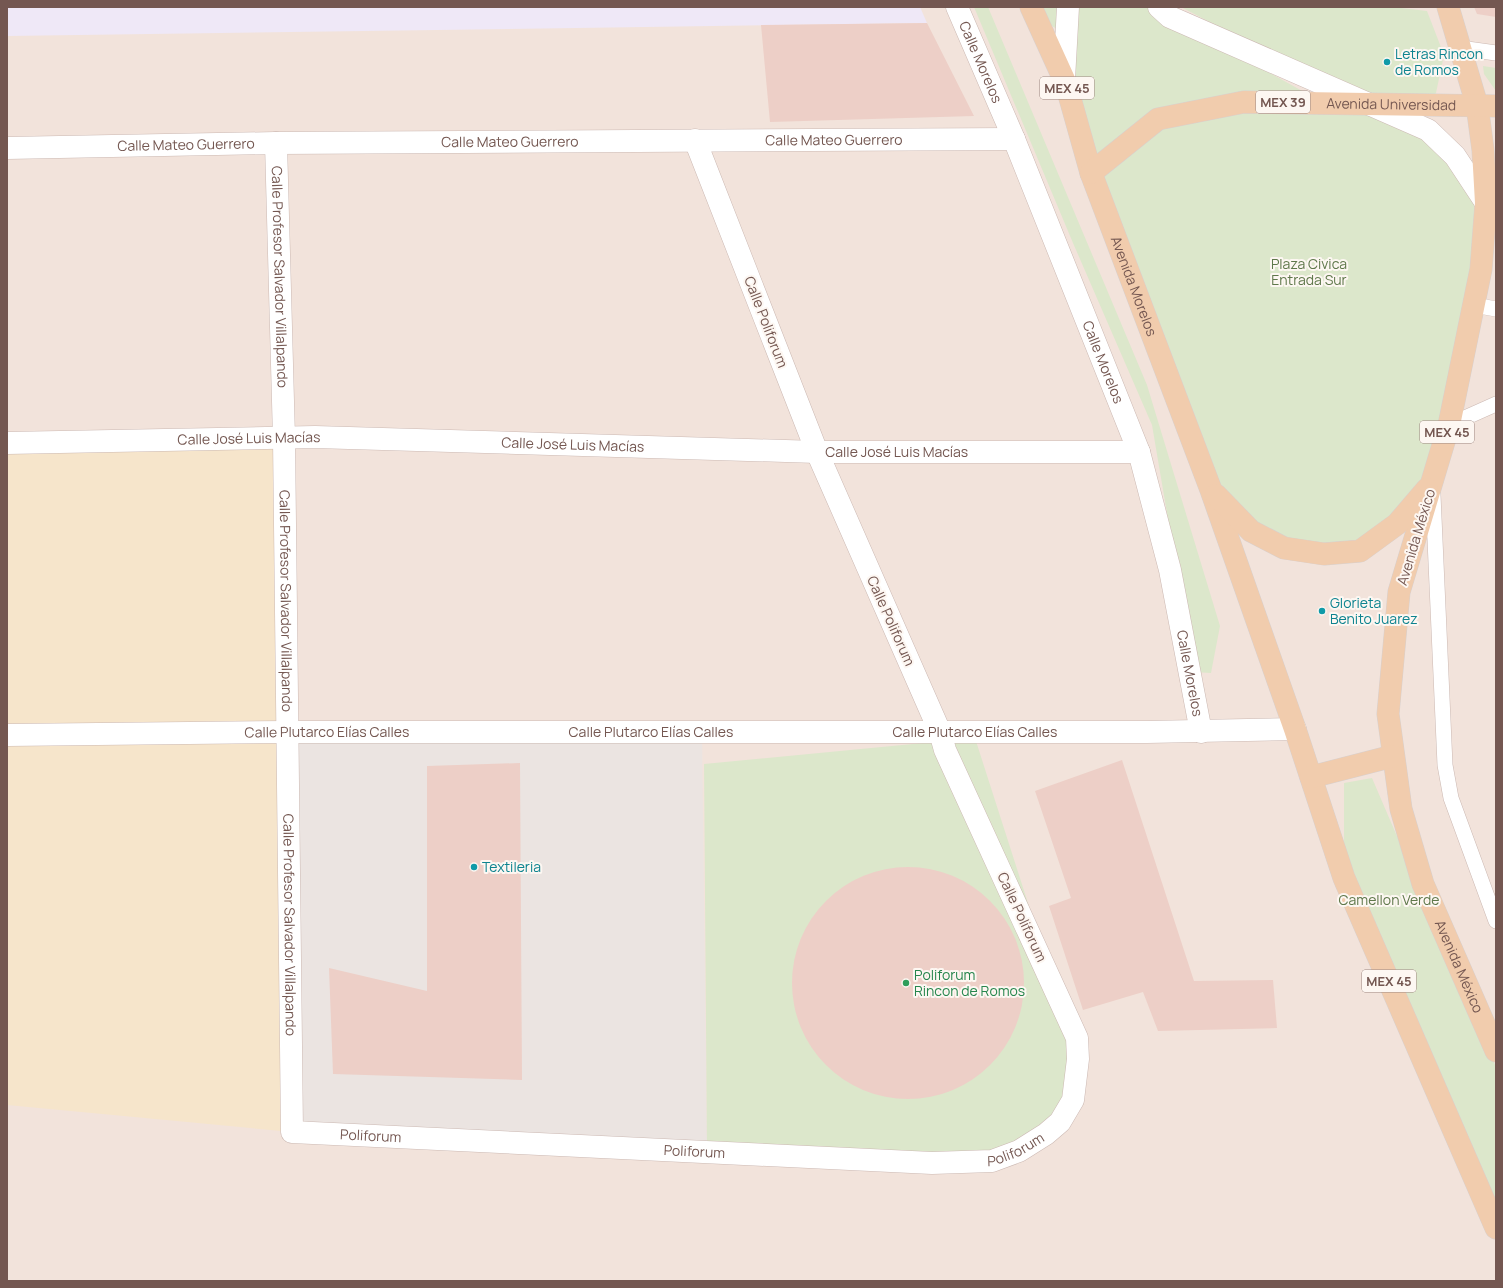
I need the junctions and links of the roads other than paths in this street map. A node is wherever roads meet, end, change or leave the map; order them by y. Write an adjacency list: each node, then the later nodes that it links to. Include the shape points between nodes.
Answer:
1 (957, 7): 11 (street, Calle Morelos)
2 (1031, 7): 8 (main road, Avenida Morelos / MEX 45)
3 (1068, 7): 8 (street, Avenida Morelos)
4 (1159, 7): 9 (street, via 1170,17)
5 (1448, 7): 6 (main road, MEX 45)
6 (1460, 48): 7 (lane); 10 (main road, MEX 45)
7 (1496, 53)
8 (1064, 79): 15 (main road, Avenida Morelos / MEX 45)
9 (1366, 104): 10 (main road, Avenida Universidad / MEX 39); 15 (main road, Avenida Universidad / MEX 39, via 1244,102 1158,119); 16 (street, via 1428,130 1455,156)
10 (1487, 106): 16 (main road, Avenida México / MEX 45, via 1483,150)
11 (1014, 139): 12 (street, Calle Mateo Guerrero); 24 (street, Calle Morelos)
12 (695, 140): 13 (street, Calle Mateo Guerrero); 23 (street, Calle Poliforum)
13 (276, 143): 14 (street, Calle Mateo Guerrero); 21 (street, Calle Profesor Salvador Villalpando)
14 (7, 148)
15 (1091, 173): 26 (main road, Avenida Morelos / MEX 45)
16 (1491, 200): 17 (main road, Avenida México / MEX 45)
17 (1474, 306): 18 (lane); 20 (main road, Avenida México / MEX 45)
18 (1496, 309)
19 (1496, 404): 20 (lane)
20 (1449, 425): 25 (main road, Avenida México / MEX 45)
21 (284, 438): 22 (street, Calle José Luis Macías); 23 (street, Calle José Luis Macías, via 323,437); 28 (street, Calle Profesor Salvador Villalpando)
22 (7, 443)
23 (817, 452): 24 (street, Calle José Luis Macías); 29 (street, Calle Poliforum)
24 (1140, 452): 30 (street, Calle Morelos, via 1170,570)
25 (1432, 483): 26 (main road, via 1397,524 1360,551 1324,554 1284,548 1251,531); 32 (main road, Avenida México / MEX 45, via 1400,592 1388,714); 34 (lane, via 1445,765 1451,798)
26 (1210, 490): 27 (main road, MEX 45)
27 (1295, 729): 30 (street, Calle Plutarco Elías Calles); 33 (main road, MEX 45)
28 (287, 732): 29 (street, Calle Plutarco Elías Calles); 31 (street, Calle Plutarco Elías Calles); 37 (street, Calle Profesor Salvador Villalpando)
29 (940, 732): 30 (street, Calle Plutarco Elías Calles); 36 (street, Calle Poliforum, via 945,750 1077,1038 1078,1059)
30 (1201, 732)
31 (7, 735)
32 (1394, 756): 33 (main road); 35 (main road, Avenida México / MEX 45, via 1401,809 1423,884)
33 (1311, 778): 38 (main road, MEX 45, via 1344,878)
34 (1496, 921)
35 (1496, 1051)
36 (1073, 1100): 37 (street, Poliforum, via 1060,1122 1046,1134 1019,1151 992,1161 924,1163)
37 (292, 1132)
38 (1496, 1228)

